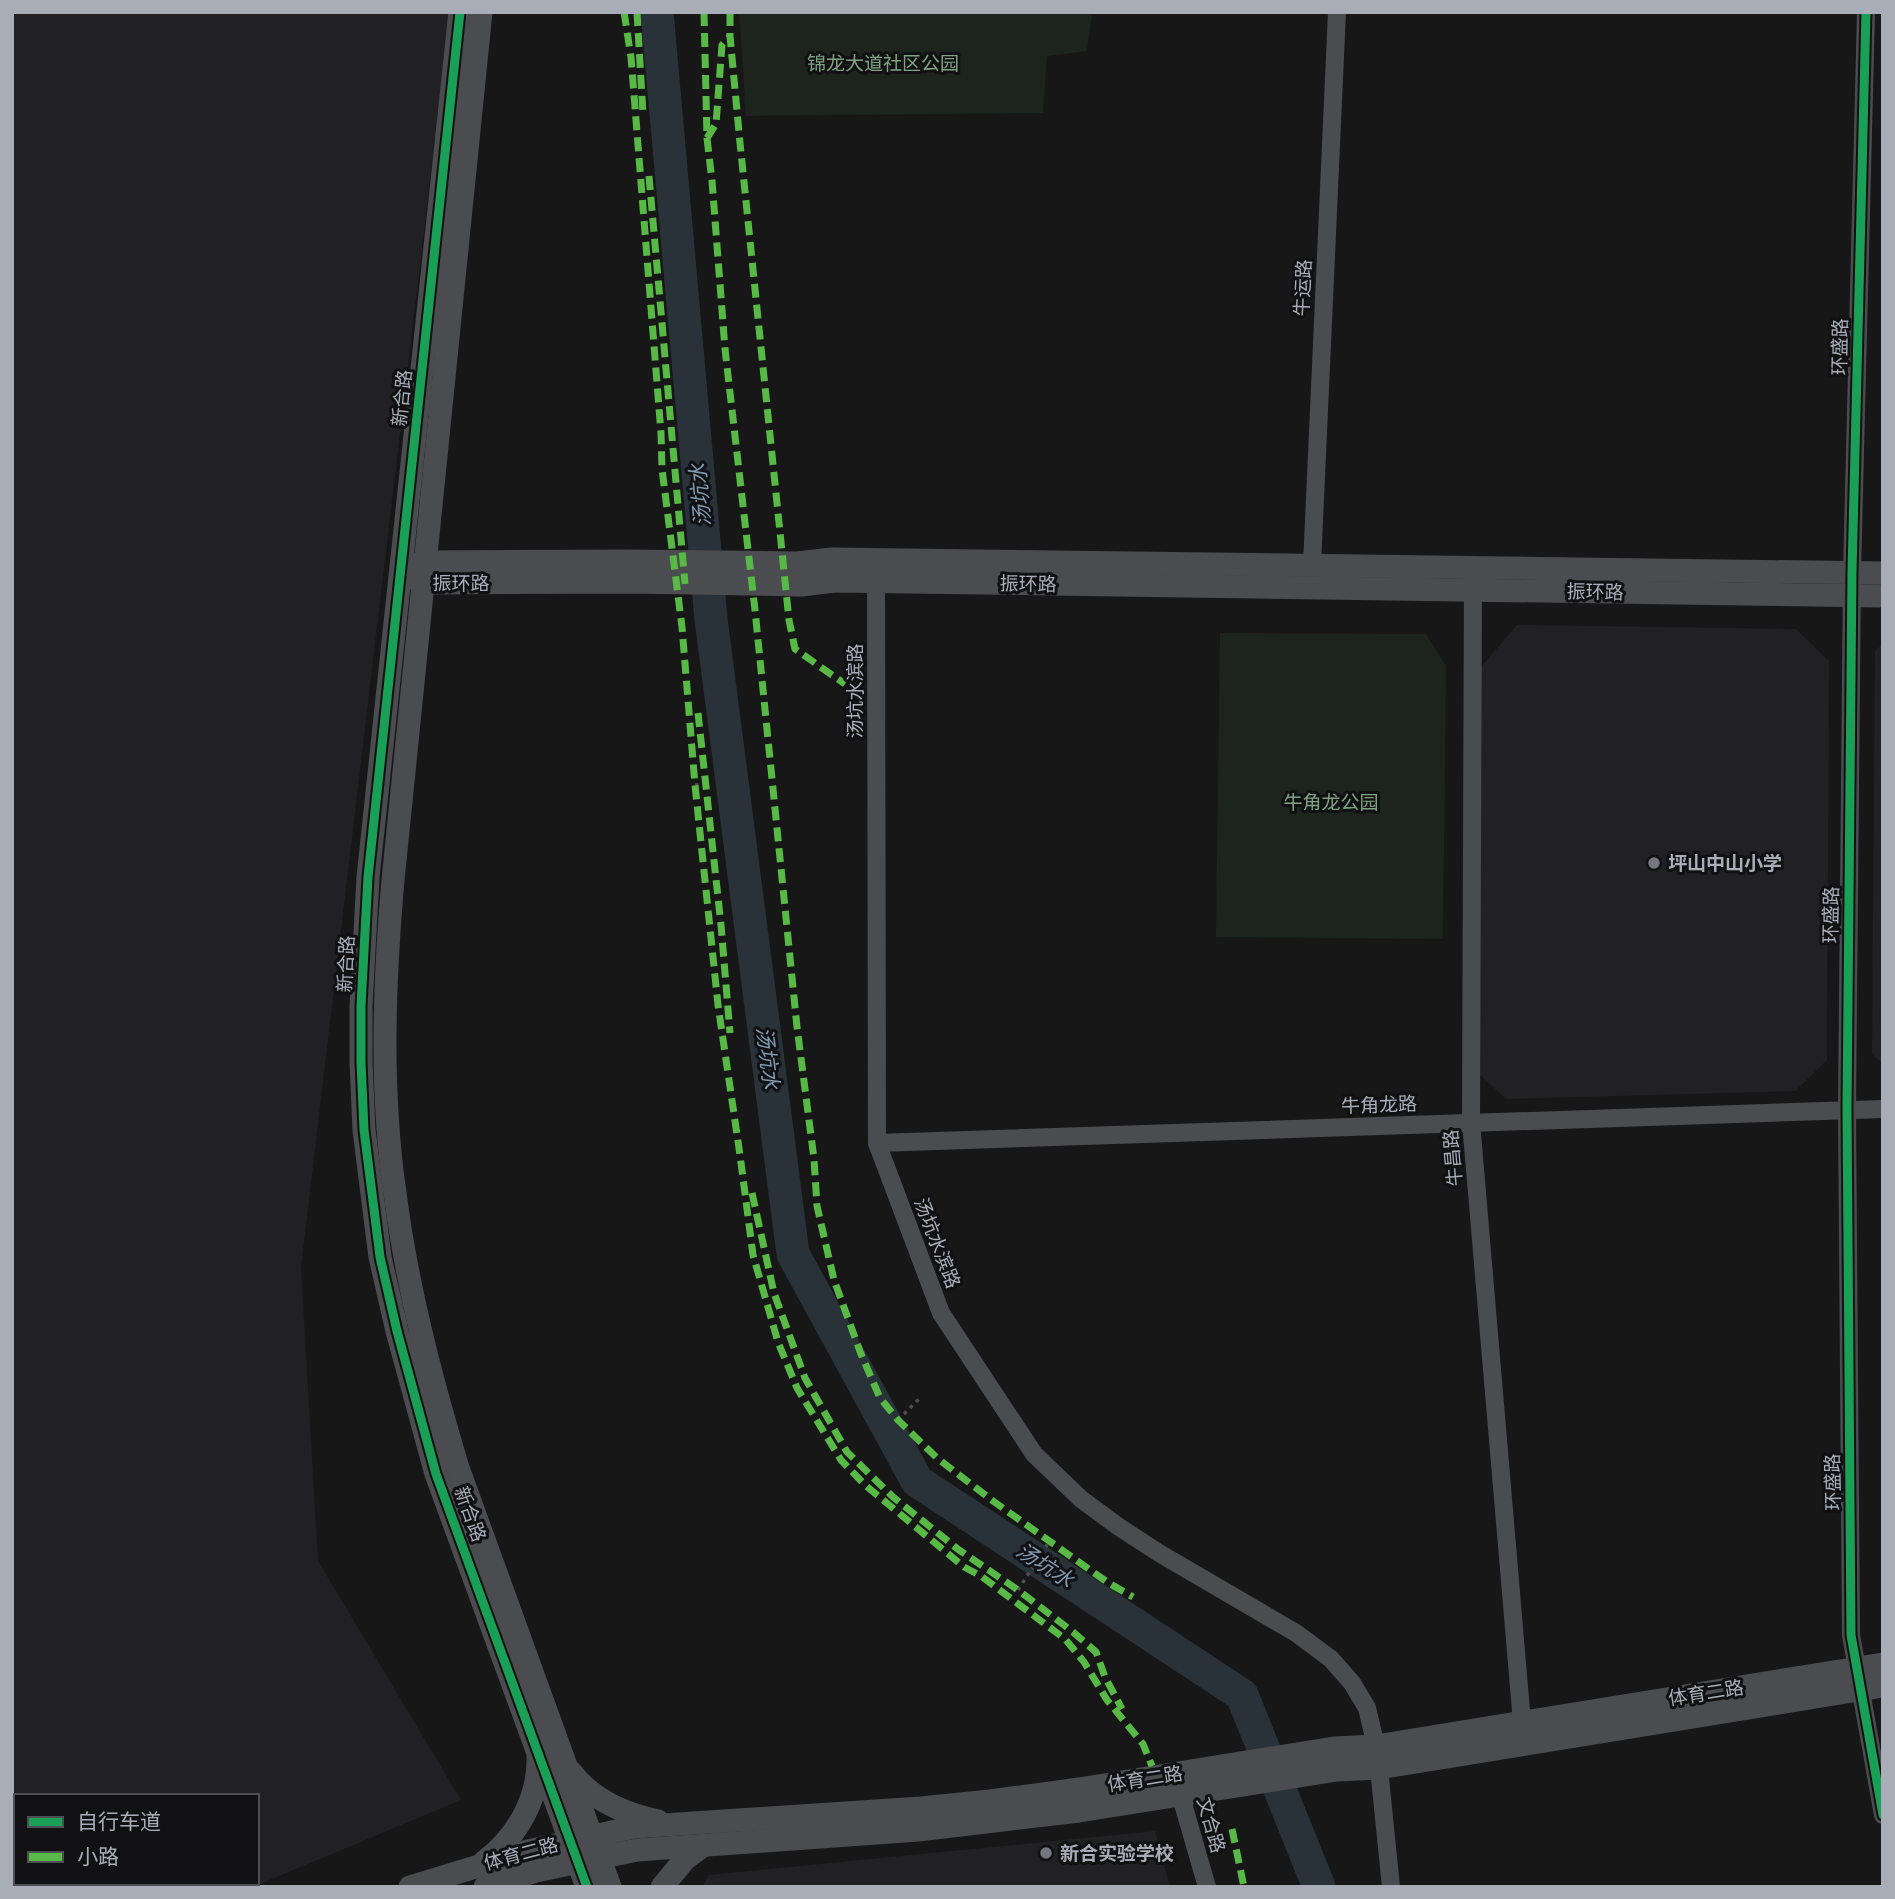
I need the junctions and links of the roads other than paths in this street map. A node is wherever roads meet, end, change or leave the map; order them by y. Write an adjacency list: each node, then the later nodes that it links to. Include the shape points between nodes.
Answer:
1 (460, 12): 7 (street, 新合路)
2 (481, 12): 8 (street, 新合路)
3 (1336, 12): 5 (street, 牛运路)
4 (1866, 12): 11 (street, 环盛路)
5 (1311, 565): 6 (street, 振环路); 10 (street, 振环路)
6 (876, 570): 8 (street, 振环路, via 832,559 799,574); 10 (street, 振环路); 16 (street, 汤坑水滨路)
7 (401, 571): 8 (street, 振环路); 20 (street, 新合路, via 364,938 361,1062 371,1196 397,1331 433,1463)
8 (424, 573): 22 (street, 新合路, via 388,939 386,1063 394,1192 419,1326 458,1468)
9 (1883, 573): 11 (street, 振环路)
10 (1473, 579): 11 (street, 振环路); 15 (street, 牛昌路)
11 (1852, 584): 12 (street, 振环路); 14 (street, 环盛路)
12 (1883, 596)
13 (1883, 1109): 14 (street, 牛角龙路)
14 (1846, 1110): 15 (street, 牛角龙路); 18 (street, 环盛路, via 1852,1635)
15 (1471, 1122): 16 (street, 牛角龙路); 19 (street, 牛昌路)
16 (877, 1143): 21 (street, 汤坑水滨路, via 941,1313 1034,1454 1081,1499 1119,1527 1296,1633 1331,1659 1367,1709)
17 (1883, 1664): 18 (street, 体育二路)
18 (1867, 1681): 19 (street, 体育二路); 24 (street, 环盛路)
19 (1523, 1733): 21 (street, 体育二路)
20 (538, 1752): 27 (street, 新合路); 28 (street, via 533,1794 510,1837 495,1853)
21 (1378, 1757): 23 (street, 体育二路, via 1336,1759); 35 (street, 汤坑水滨路)
22 (565, 1764): 25 (street, via 579,1782 615,1807); 27 (street, 新合路)
23 (1177, 1784): 25 (street, 体育二路); 26 (street, 体育二路, via 1079,1811 931,1828); 34 (street, 文合路)
24 (1883, 1815)
25 (678, 1824): 27 (street, 体育二路, via 634,1827)
26 (704, 1845): 27 (street, 体育二路); 33 (street, via 685,1859)
27 (585, 1849): 28 (street, 体育二路, via 528,1851); 31 (street, 新合路); 32 (street, 新合路)
28 (486, 1879): 29 (street, 体育二路); 30 (street)
29 (410, 1887)
30 (536, 1887)
31 (587, 1887)
32 (610, 1887)
33 (662, 1887)
34 (1207, 1887)
35 (1391, 1887)

